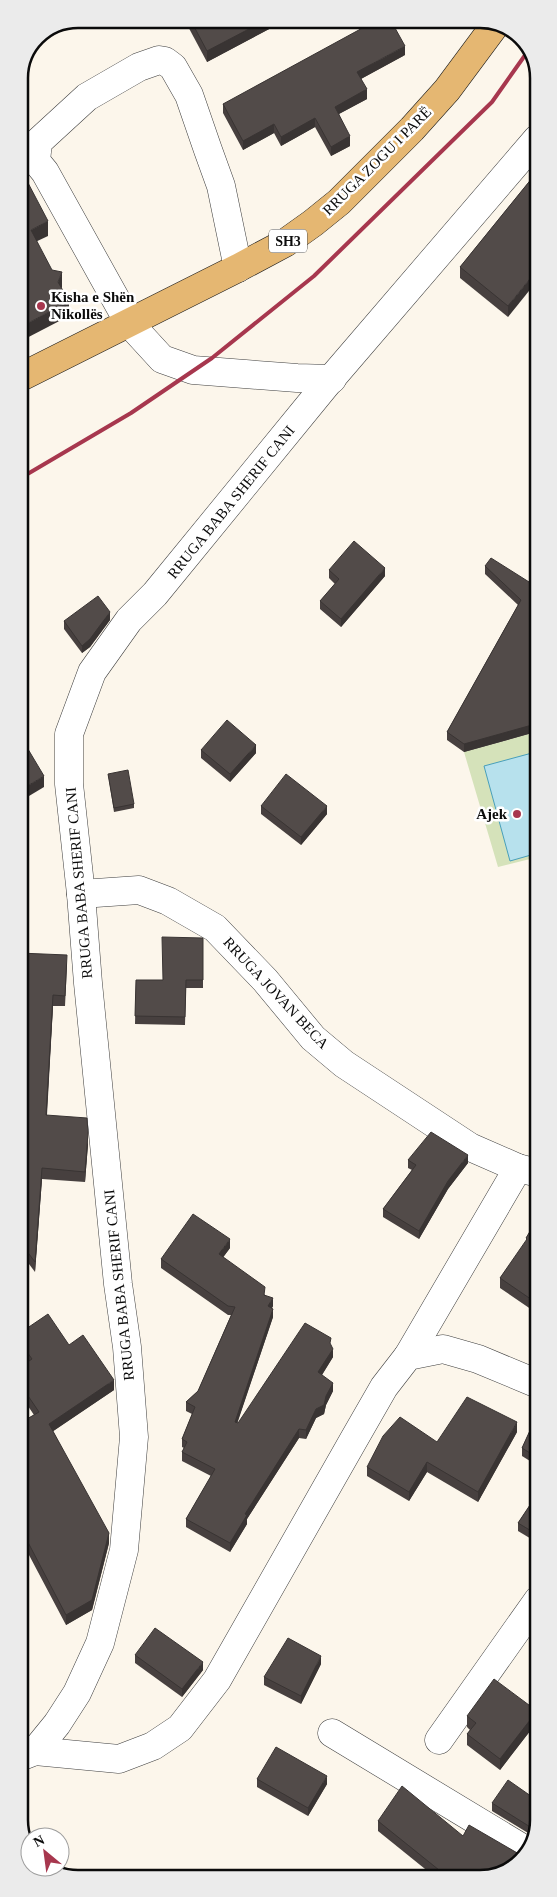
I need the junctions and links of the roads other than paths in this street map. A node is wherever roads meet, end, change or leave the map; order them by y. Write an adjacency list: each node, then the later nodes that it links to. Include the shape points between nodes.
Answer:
1 (492, 29): 3 (main road, RRUGA ZOGU I PARË / SH3, via 447,90 340,202 285,243)
2 (530, 147): 6 (street, RRUGA BABA SHERIF CANI)
3 (238, 268): 4 (main road, RRUGA ZOGU I PARË / SH3); 4 (street, via 221,186 189,95 173,67 165,61 140,67 87,97 38,142 36,160)
4 (129, 323): 5 (main road, RRUGA ZOGU I PARË / SH3); 6 (street, via 162,359 193,370)
5 (28, 374)
6 (332, 379): 7 (street, RRUGA BABA SHERIF CANI, via 130,620 92,672 69,734 69,784)
7 (81, 894): 8 (street, RRUGA JOVAN BECA, via 139,890 168,901 215,928 265,980 313,1038 344,1064 470,1147); 14 (street, RRUGA BABA SHERIF CANI, via 134,1437 124,1550 100,1644 78,1693 57,1724)
8 (528, 1170): 9 (street)
9 (408, 1356): 10 (street, via 443,1349 478,1359); 15 (street, via 366,1418 217,1680 180,1728 153,1746 119,1759)
10 (530, 1381)
11 (530, 1611): 13 (street)
12 (332, 1733): 16 (street)
13 (439, 1740)
14 (28, 1753)
15 (28, 1754)
16 (521, 1847)

